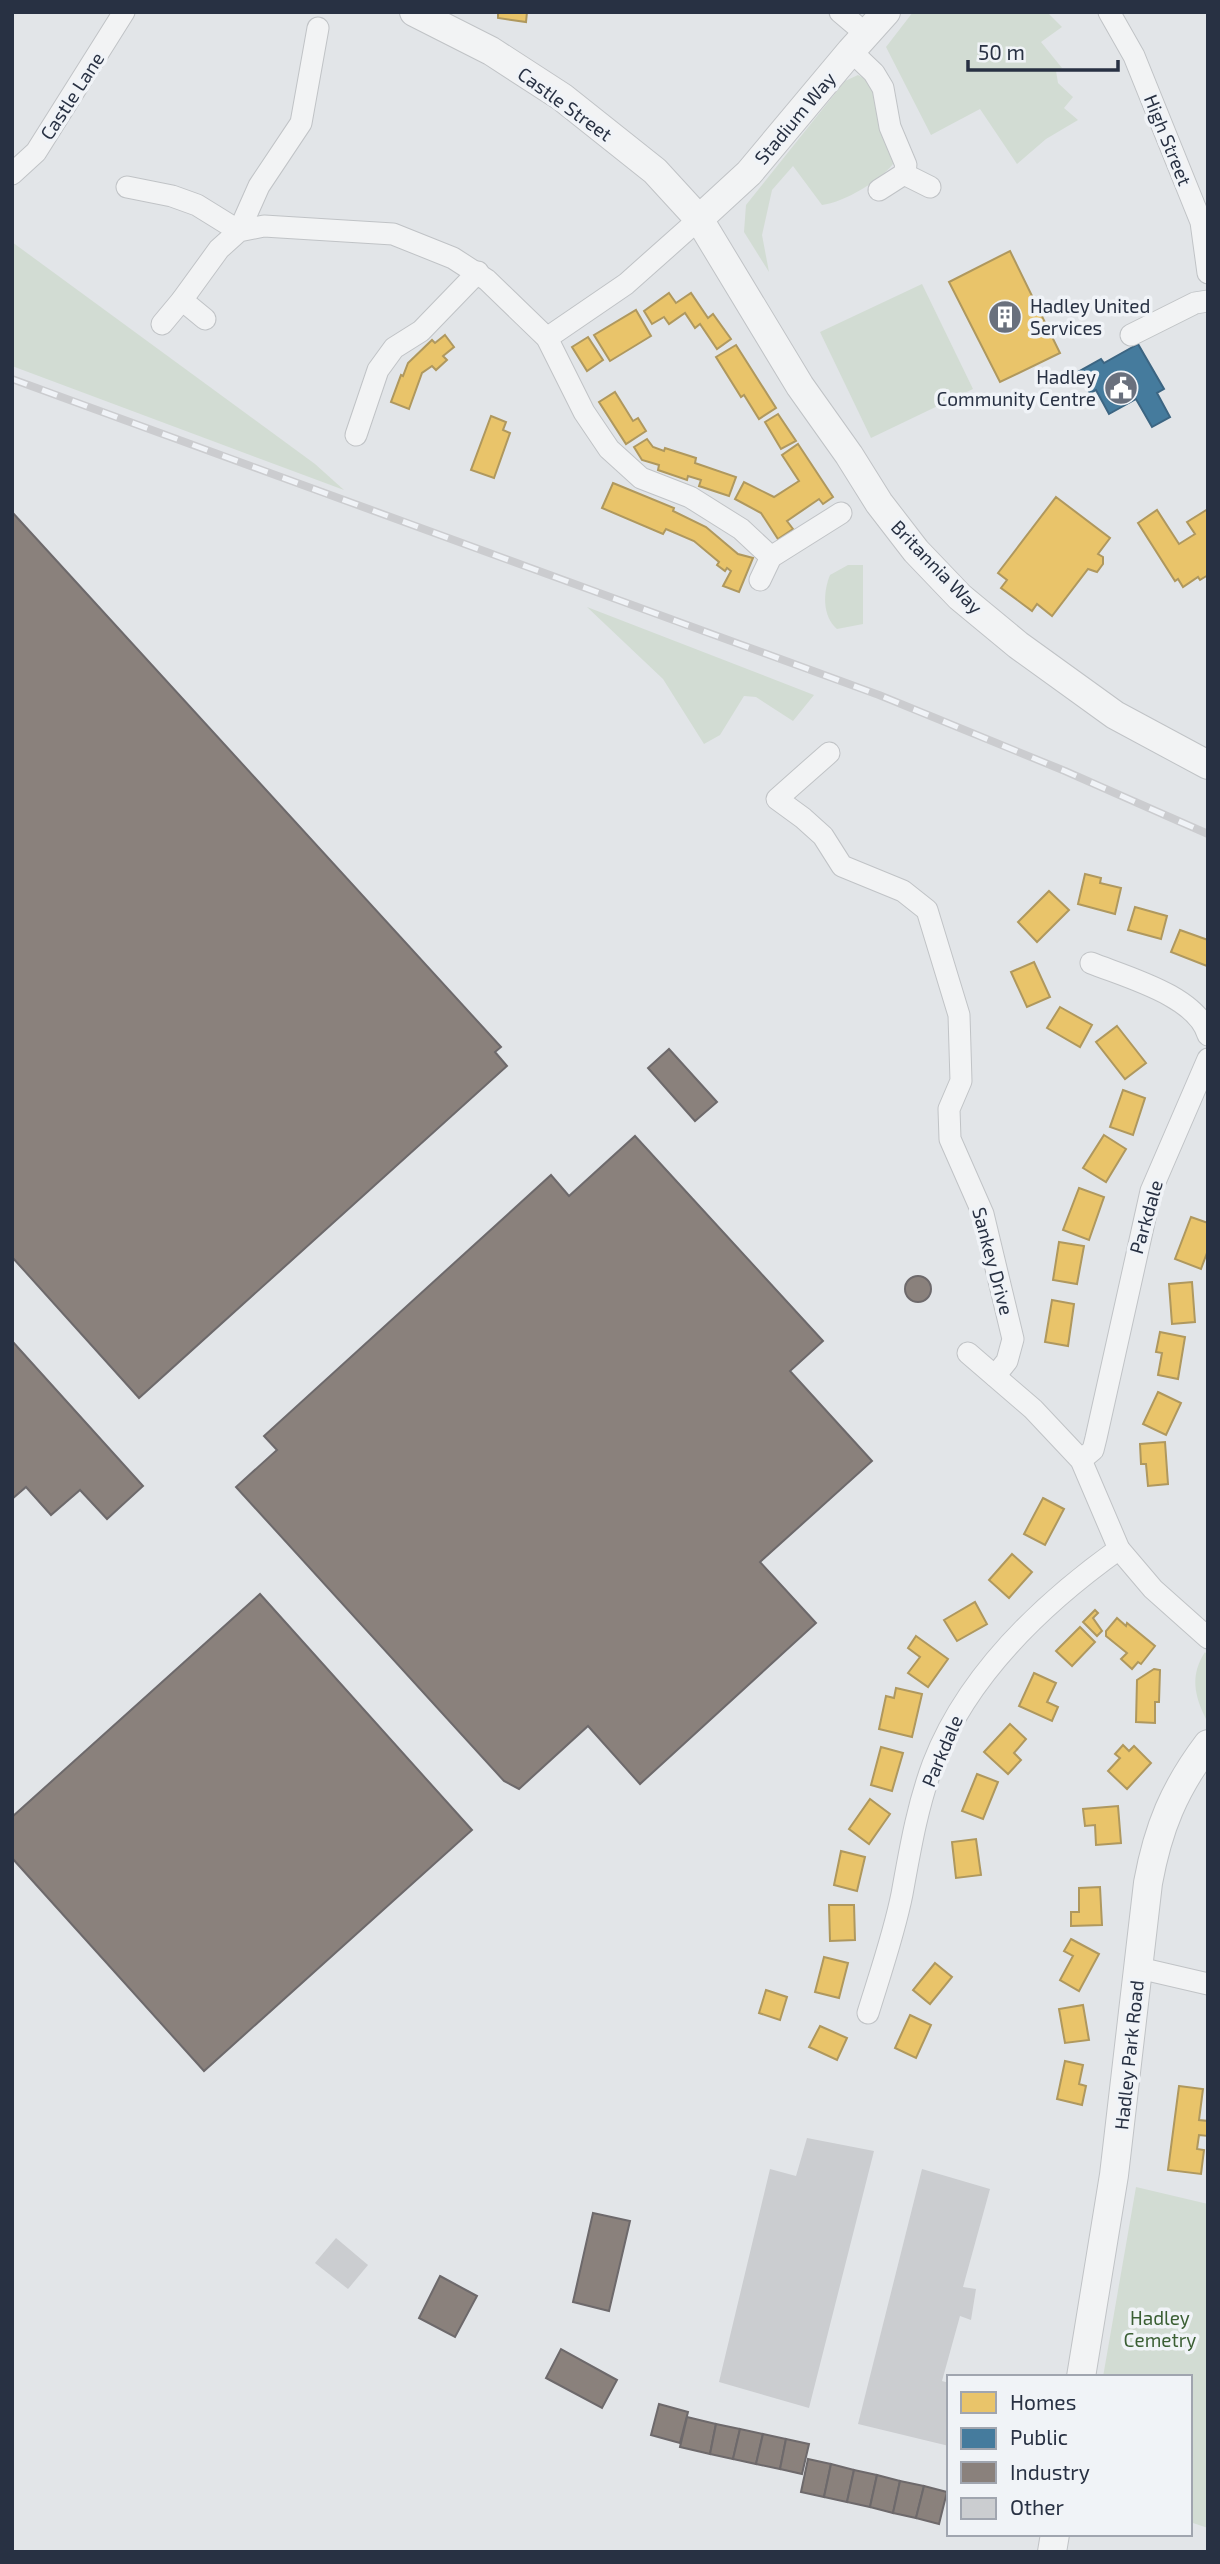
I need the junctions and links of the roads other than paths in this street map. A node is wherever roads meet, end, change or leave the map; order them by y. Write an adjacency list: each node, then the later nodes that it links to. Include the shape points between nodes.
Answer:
1 (124, 12): 8 (street, Castle Lane, via 36,152)
2 (414, 12): 13 (street, Castle Street, via 491,51 562,97 655,171)
3 (840, 12): 7 (street)
4 (886, 12): 7 (street, Stadium Way)
5 (1109, 12): 14 (street, High Street, via 1134,57)
6 (318, 28): 15 (street, via 300,123)
7 (858, 43): 9 (street, via 887,100 890,127 906,165); 13 (street, Stadium Way, via 749,173)
8 (12, 174)
9 (904, 174): 11 (street); 12 (street)
10 (127, 187): 15 (street, via 197,205)
11 (930, 187)
12 (879, 190)
13 (699, 219): 23 (street, via 626,284); 29 (street, Britannia Way, via 800,386 916,551 960,597 1039,660 1115,715)
14 (1205, 221): 17 (street, High Street)
15 (239, 231): 16 (street, via 264,226 393,234); 18 (street, via 219,249)
16 (478, 272): 23 (street); 24 (street, via 421,331 394,348 378,370)
17 (1208, 273)
18 (182, 300): 20 (street); 21 (street)
19 (1208, 301): 22 (street)
20 (205, 319)
21 (162, 324)
22 (1131, 335)
23 (547, 338): 26 (street, via 584,412 609,449 641,478 690,497 741,529)
24 (356, 435)
25 (841, 513): 26 (street)
26 (771, 557): 27 (street)
27 (760, 580)
28 (829, 753): 34 (street, Sankey Drive, via 778,799 822,836 842,866 903,891 927,910 959,1016 961,1081 949,1110 950,1139 983,1214 1013,1339 1007,1361)
29 (1208, 765)
30 (1091, 963): 31 (street, via 1190,1007)
31 (1208, 1035)
32 (1208, 1059): 35 (street, Parkdale, via 1151,1191 1093,1450)
33 (968, 1353): 34 (street)
34 (995, 1376): 35 (street)
35 (1081, 1460): 36 (street)
36 (1119, 1549): 37 (street, via 1153,1589); 41 (street, Parkdale, via 1035,1618 964,1701 933,1763 921,1801 896,1918)
37 (1208, 1638)
38 (1208, 1744): 39 (street, Hadley Park Road, via 1182,1781 1156,1844)
39 (1139, 1968): 40 (street); 42 (street, Hadley Park Road, via 1114,2175)
40 (1208, 1984)
41 (868, 2012)
42 (1081, 2375)

